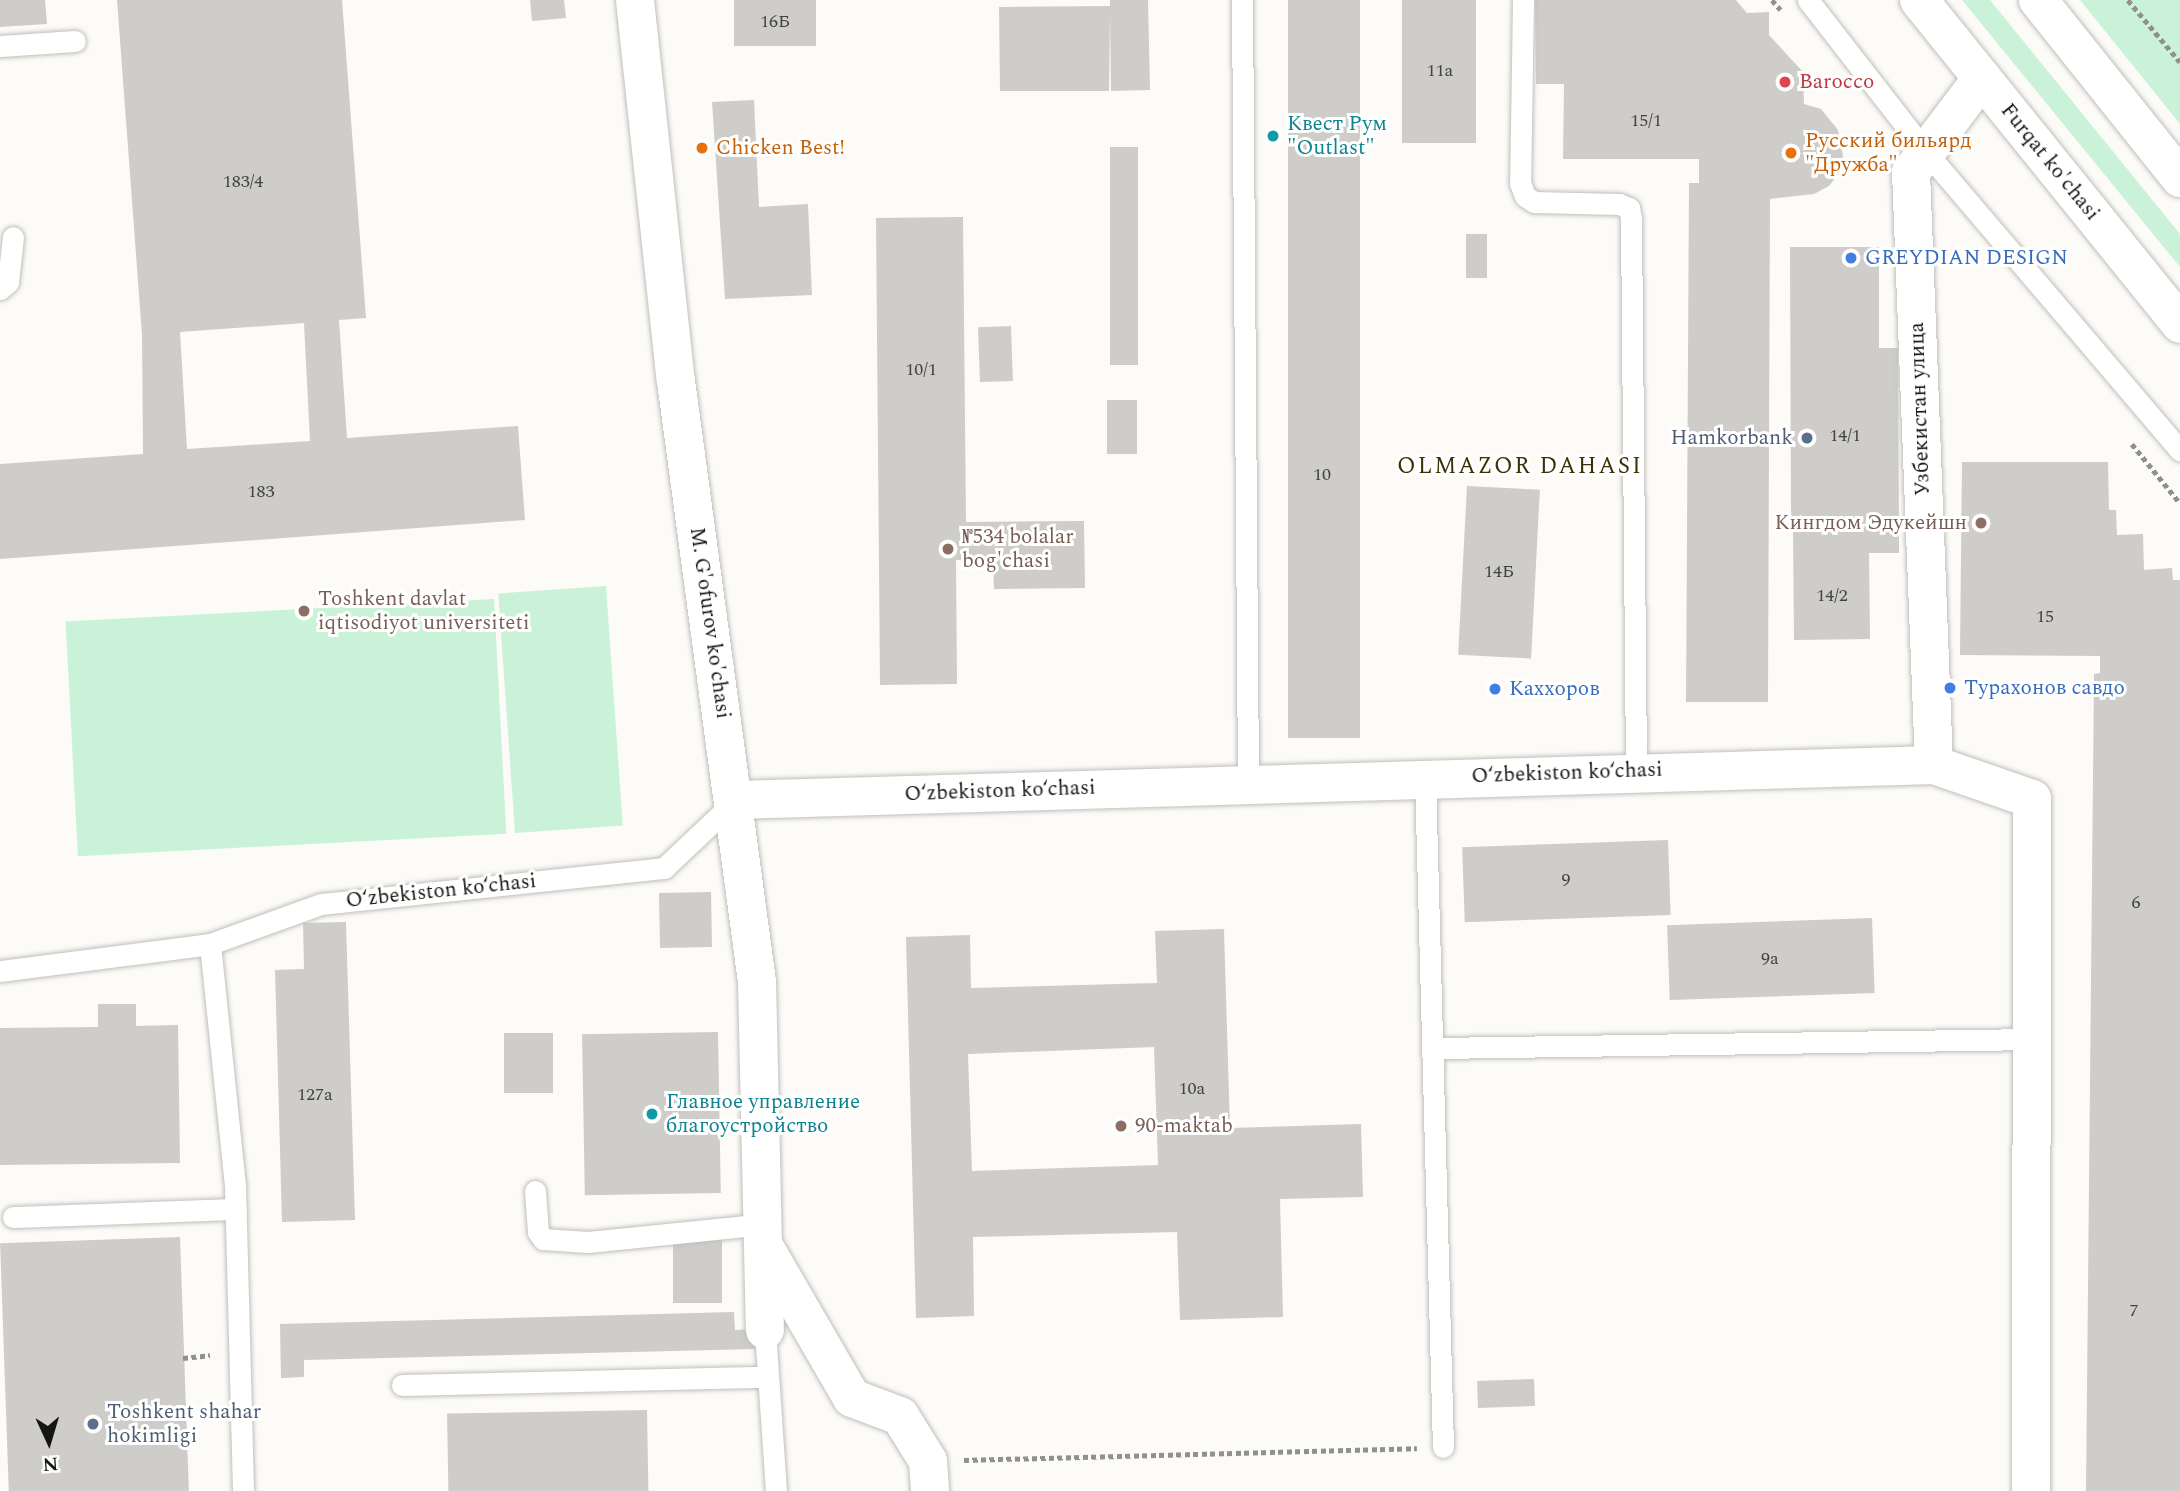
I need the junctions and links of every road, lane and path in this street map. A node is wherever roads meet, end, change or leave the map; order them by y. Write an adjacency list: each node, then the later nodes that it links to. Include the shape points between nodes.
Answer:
1 (635, 0): 22 (street, M. G'ofurov ko'chasi, via 676,381)
2 (1242, 0): 21 (lane)
3 (1523, 0): 19 (lane, via 1520,183 1525,195 1534,202 1619,204 1629,208 1632,218)
4 (1808, 0): 12 (lane)
5 (1919, 0): 11 (street, Furqat ko'chasi)
6 (2038, 0): 13 (street)
7 (2128, 0): 10 (path)
8 (75, 41): 9 (lane)
9 (0, 46)
10 (2180, 62)
11 (1982, 78): 12 (street, Узбекистан улица); 16 (street, Furqat ko'chasi)
12 (1926, 152): 17 (lane); 18 (street, Узбекистан улица, via 1911,172)
13 (2180, 178)
14 (13, 237): 15 (lane, via 8,282)
15 (0, 289)
16 (2180, 324)
17 (2180, 450)
18 (1934, 765): 19 (street, O‘zbekiston ko‘chasi); 25 (street, O‘zbekiston ko‘chasi, via 2032,799)
19 (1636, 771): 20 (street, O‘zbekiston ko‘chasi)
20 (1425, 778): 21 (street, O‘zbekiston ko‘chasi); 26 (lane)
21 (1248, 783): 22 (street, O‘zbekiston ko‘chasi)
22 (736, 800): 23 (lane, O‘zbekiston ko‘chasi, via 664,868 321,904); 30 (street, M. G'ofurov ko'chasi, via 757,982)
23 (210, 944): 24 (lane, O‘zbekiston ko‘chasi); 28 (lane)
24 (0, 971)
25 (2032, 1039): 26 (lane); 38 (street)
26 (1435, 1048): 34 (lane)
27 (535, 1191): 30 (lane, via 538,1232 543,1239 588,1242)
28 (236, 1209): 29 (lane); 36 (lane)
29 (13, 1217)
30 (765, 1236): 31 (street, M. G'ofurov ko'chasi); 35 (street, M. G'ofurov ko'chasi, via 852,1398 900,1416)
31 (765, 1330): 32 (lane)
32 (766, 1377): 33 (lane); 37 (lane)
33 (402, 1385)
34 (1443, 1447): 35 (path)
35 (929, 1476)
36 (243, 1491)
37 (776, 1491)
38 (2031, 1491)

